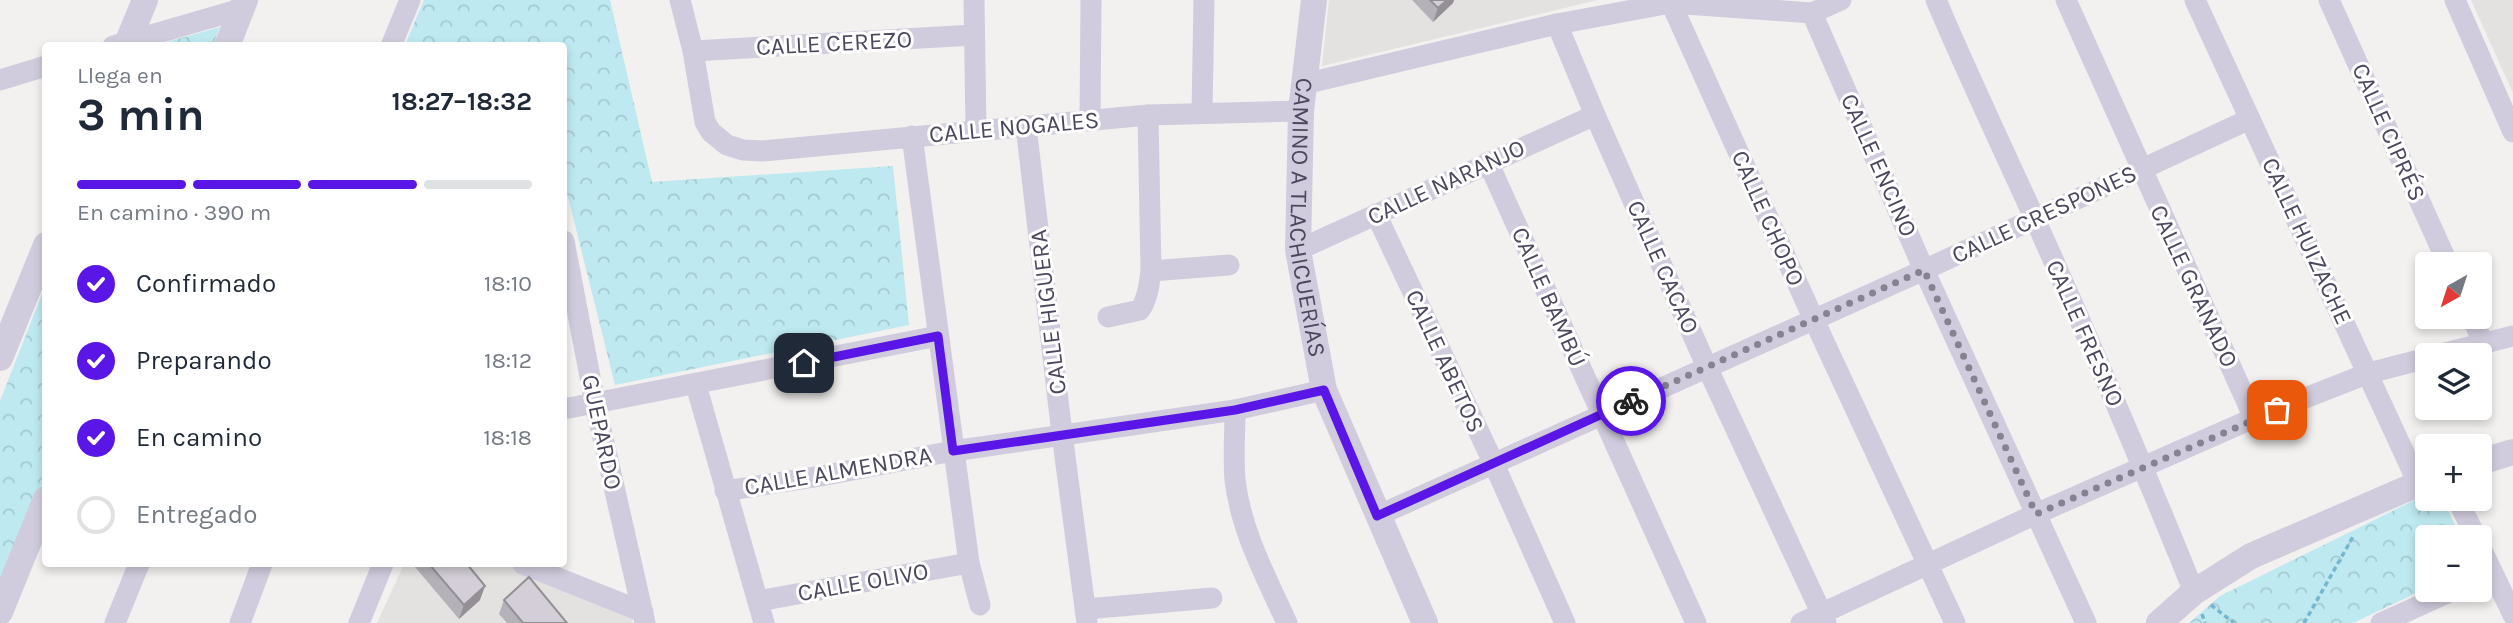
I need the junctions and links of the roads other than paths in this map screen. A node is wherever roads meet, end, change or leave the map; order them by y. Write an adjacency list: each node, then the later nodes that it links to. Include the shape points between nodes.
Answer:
1 (145, 0): 19 (street)
2 (410, 0): 22 (street)
3 (680, 0): 23 (street)
4 (974, 0): 18 (street)
5 (1091, 0): 32 (street)
6 (1204, 0): 28 (street)
7 (1314, 0): 26 (street, CAMINO A TLACHICUERÍAS)
8 (1841, 0): 16 (street)
9 (1936, 0): 40 (street, CALLE FRESNO)
10 (2066, 0): 38 (street, CALLE GRANADO)
11 (2195, 0): 31 (street, CALLE HUIZACHE)
12 (2329, 0): 42 (street, CALLE CIPRÉS)
13 (2455, 0): 35 (street)
14 (1671, 3): 16 (street); 17 (street); 49 (street, CALLE CHOPO)
15 (243, 5): 20 (street); 21 (street)
16 (1812, 13): 45 (street, CALLE ENCINO)
17 (1557, 24): 26 (street); 30 (street, CALLE CACAO)
18 (974, 35): 23 (street, CALLE CEREZO); 34 (street)
19 (123, 42)
20 (128, 42)
21 (229, 42)
22 (393, 42)
23 (693, 51): 36 (street, CALLE NOGALES, via 705,122 727,145 763,150)
24 (42, 67): 25 (street)
25 (0, 80)
26 (1304, 84): 27 (street, CAMINO A TLACHICUERÍAS)
27 (1301, 111): 28 (street, CALLE NOGALES); 41 (street, CAMINO A TLACHICUERÍAS)
28 (1202, 113): 29 (street, CALLE NOGALES)
29 (1148, 115): 32 (street, CALLE NOGALES); 46 (street)
30 (1595, 115): 37 (street, CALLE NARANJO); 56 (street, CALLE CACAO)
31 (2250, 119): 38 (street, CALLE CRESPONES); 57 (street, CALLE HUIZACHE)
32 (1090, 121): 33 (street, CALLE NOGALES)
33 (1026, 126): 34 (street, CALLE NOGALES); 65 (street, CALLE HIGUERA)
34 (976, 129): 36 (street, CALLE NOGALES)
35 (2513, 132)
36 (912, 136): 51 (street)
37 (1488, 162): 39 (street, CALLE NARANJO); 63 (street, CALLE BAMBÚ)
38 (2140, 169): 40 (street, CALLE CRESPONES); 64 (street, CALLE GRANADO)
39 (1376, 214): 41 (street, CALLE NARANJO); 69 (street, CALLE ABETOS)
40 (2034, 218): 45 (street, CALLE CRESPONES); 71 (street, CALLE FRESNO)
41 (1298, 250): 59 (street, CAMINO A TLACHICUERÍAS)
42 (2443, 252)
43 (42, 255): 54 (street)
44 (1229, 265): 46 (street)
45 (1924, 270): 49 (street, CALLE CRESPONES); 75 (street, CALLE ENCINO)
46 (1151, 271): 48 (street, via 1140,310)
47 (568, 282): 60 (street, GUEPARDO)
48 (1108, 317)
49 (1814, 320): 56 (street, CALLE CRESPONES); 78 (street, CALLE CHOPO)
50 (2477, 329): 53 (street)
51 (938, 336): 58 (street); 66 (street)
52 (2513, 336): 53 (street)
53 (2483, 343)
54 (0, 358)
55 (2415, 361): 57 (street)
56 (1707, 367): 63 (street, CALLE CRESPONES); 93 (street, CALLE CACAO)
57 (2369, 373): 64 (street); 70 (street, CALLE HUIZACHE)
58 (696, 385): 60 (street); 73 (street)
59 (1324, 390): 62 (street, CALLE ALMENDRA); 76 (street, CAMINO A TLACHICUERÍAS)
60 (595, 403): 61 (street); 92 (street, GUEPARDO)
61 (567, 408)
62 (1235, 410): 65 (street, CALLE ALMENDRA); 100 (street, via 1235,481 1242,516)
63 (1602, 414): 69 (street, CALLE CRESPONES); 103 (street, CALLE BAMBÚ)
64 (2255, 418): 71 (street)
65 (1062, 433): 66 (street, CALLE ALMENDRA); 91 (street, CALLE HIGUERA)
66 (953, 451): 73 (street, CALLE ALMENDRA); 77 (street)
67 (2513, 452): 68 (street)
68 (2492, 458)
69 (1494, 464): 76 (street, CALLE CRESPONES); 102 (street, CALLE ABETOS)
70 (2415, 465)
71 (2144, 467): 75 (street); 84 (street, CALLE FRESNO)
72 (2415, 484): 84 (street, via 2251,556)
73 (725, 492): 86 (street)
74 (42, 510): 89 (street)
75 (2036, 514): 78 (street); 106 (street, CALLE ENCINO)
76 (1377, 516): 101 (street, CAMINO A TLACHICUERÍAS)
77 (969, 563): 86 (street, CALLE OLIVO); 88 (street)
78 (1929, 565): 93 (street); 105 (street, CALLE CHOPO)
79 (138, 567): 96 (street)
80 (261, 567): 97 (street)
81 (382, 567): 98 (street)
82 (530, 567): 92 (street)
83 (2492, 584): 90 (street)
84 (2194, 592): 107 (street)
85 (1212, 598): 91 (street)
86 (758, 601): 99 (street)
87 (2428, 602): 108 (street)
88 (980, 605)
89 (0, 612)
90 (2513, 615)
91 (1086, 616)
92 (644, 617)
93 (1824, 618): 104 (street)
94 (0, 621): 95 (street)
95 (6, 623)
96 (116, 623)
97 (240, 623)
98 (359, 623)
99 (764, 623)
100 (1287, 623)
101 (1425, 623)
102 (1565, 623)
103 (1696, 623)
104 (1801, 623)
105 (1955, 623)
106 (2086, 623)
107 (2159, 623)
108 (2382, 623)

